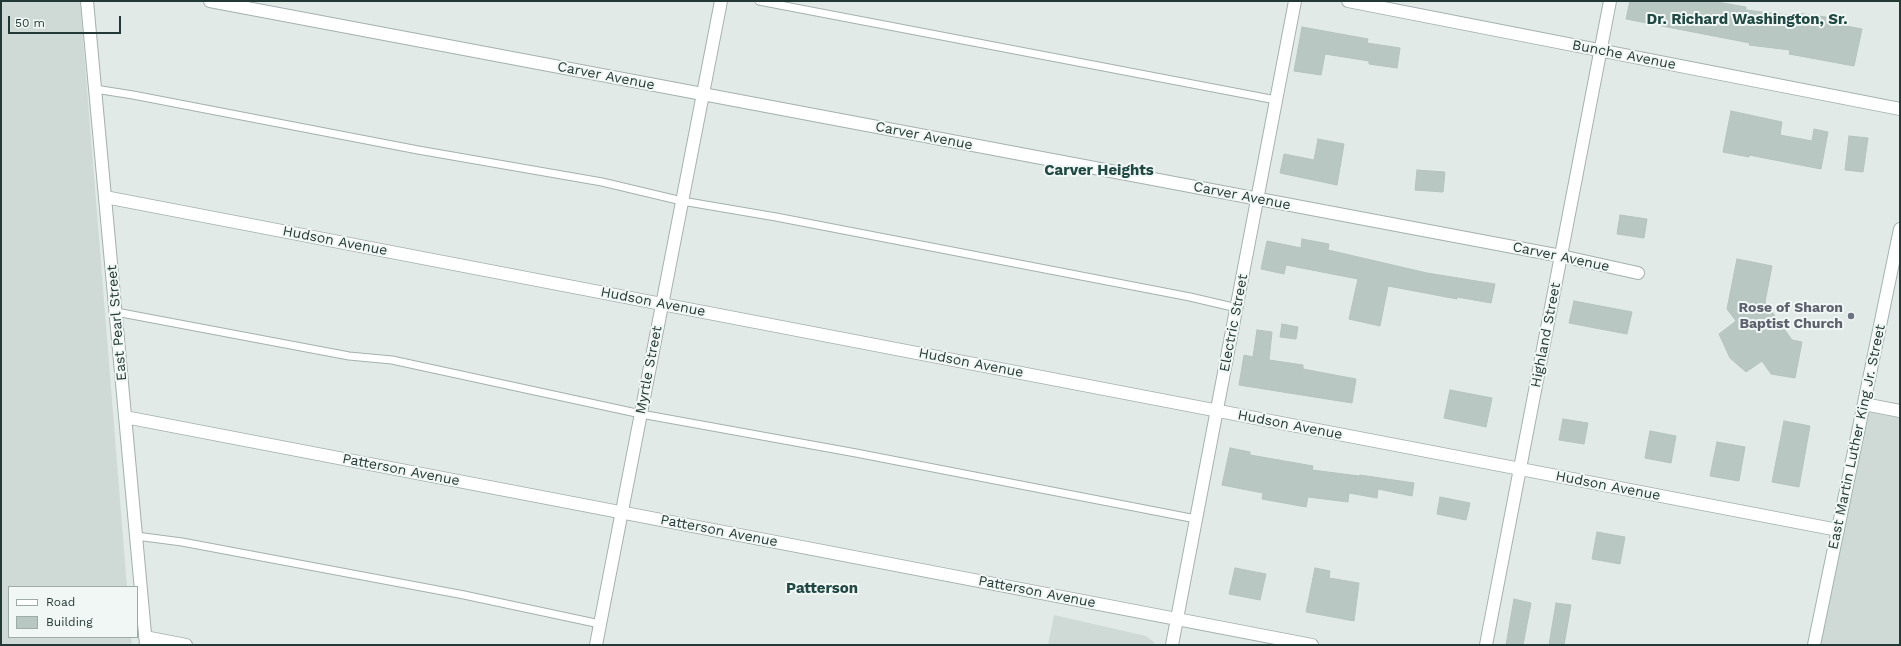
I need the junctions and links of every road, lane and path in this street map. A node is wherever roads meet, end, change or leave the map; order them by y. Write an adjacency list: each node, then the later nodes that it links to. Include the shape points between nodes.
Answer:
1 (87, 1): 9 (street, East Pearl Street)
2 (210, 1): 10 (street, Carver Avenue)
3 (721, 1): 10 (street, Myrtle Street)
4 (759, 1): 11 (lane)
5 (1295, 1): 11 (street, Electric Street)
6 (1348, 1): 8 (street, Bunche Avenue)
7 (1610, 1): 8 (street, Highland Street)
8 (1601, 50): 12 (street, Bunche Avenue); 17 (street, Highland Street)
9 (95, 89): 13 (street, East Pearl Street); 15 (lane, via 410,149 602,182)
10 (703, 94): 14 (street, Carver Avenue); 15 (street, Myrtle Street)
11 (1276, 100): 14 (street, Electric Street)
12 (1900, 108)
13 (105, 197): 19 (street, Hudson Avenue); 21 (street, East Pearl Street)
14 (1258, 199): 17 (street, Carver Avenue); 20 (street, Electric Street)
15 (682, 201): 19 (street, Myrtle Street); 20 (lane, via 776,217)
16 (1900, 229): 22 (street, East Martin Luther King Jr. Street)
17 (1561, 256): 18 (street, Carver Avenue); 27 (street, Highland Street)
18 (1638, 273)
19 (662, 304): 23 (street, Hudson Avenue); 25 (street, Myrtle Street)
20 (1237, 308): 23 (street, Electric Street)
21 (116, 312): 25 (lane, via 349,356 392,360); 26 (street, East Pearl Street)
22 (1864, 404): 24 (street); 30 (street, East Martin Luther King Jr. Street)
23 (1217, 411): 27 (street, Hudson Avenue); 29 (street, Electric Street)
24 (1900, 411)
25 (641, 414): 28 (street, Myrtle Street); 29 (lane)
26 (125, 417): 28 (street, Patterson Avenue); 31 (street, East Pearl Street)
27 (1520, 469): 30 (street, Hudson Avenue); 39 (street, Highland Street)
28 (622, 512): 32 (street, Patterson Avenue); 33 (street, Myrtle Street)
29 (1196, 519): 32 (street, Electric Street)
30 (1838, 530): 40 (street, East Martin Luther King Jr. Street)
31 (136, 536): 33 (lane, via 182,542 464,595); 34 (street, East Pearl Street)
32 (1177, 619): 37 (street, Electric Street); 38 (street, Patterson Avenue)
33 (600, 624): 36 (street, Myrtle Street)
34 (146, 641): 35 (street)
35 (186, 645)
36 (596, 645)
37 (1172, 645)
38 (1312, 645)
39 (1486, 645)
40 (1814, 645)

